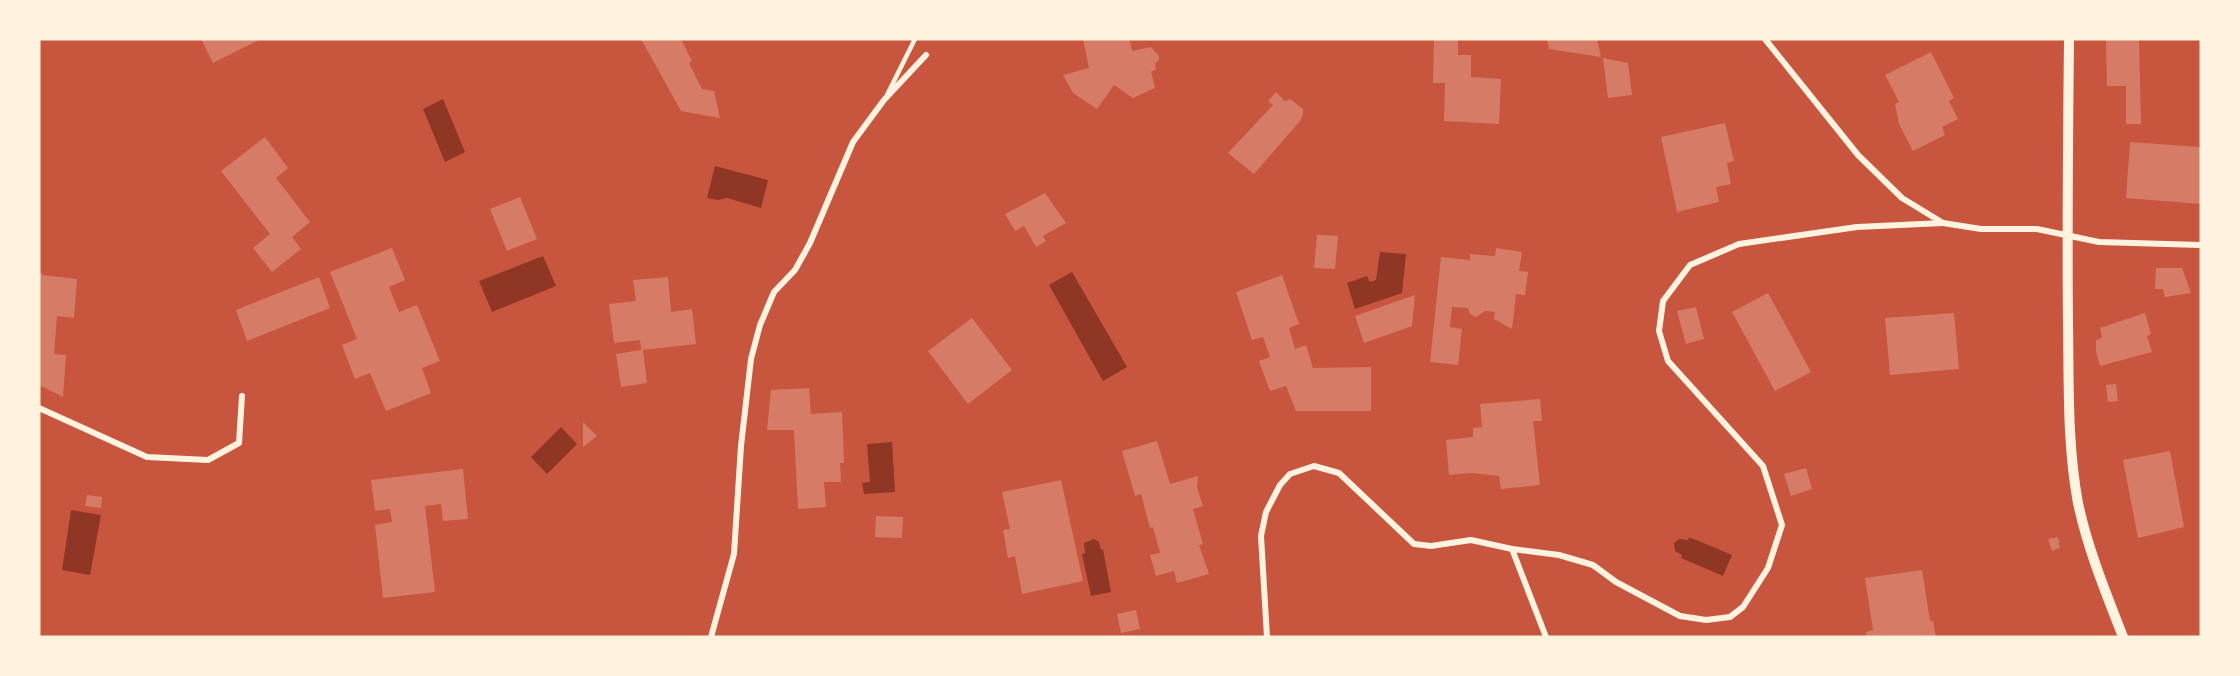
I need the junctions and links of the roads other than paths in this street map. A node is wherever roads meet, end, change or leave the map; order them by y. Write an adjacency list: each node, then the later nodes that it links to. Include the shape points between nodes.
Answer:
1 (915, 39): 5 (lane)
2 (1765, 39): 6 (street, via 1858,155 1902,198)
3 (2069, 39): 7 (street)
4 (926, 55): 5 (street)
5 (884, 100): 12 (street, via 853,142 810,243 795,270 774,292 760,326 751,359 741,446 734,554)
6 (1943, 223): 7 (street, via 1981,230 2037,229); 11 (street, via 1857,227 1738,244 1690,265 1663,301 1659,331 1668,361 1763,466 1782,525 1768,568 1743,608 1730,617 1706,620 1680,616 1616,582 1593,565 1559,555)
7 (2068, 236): 8 (street, via 2099,242); 15 (street, via 2072,454 2078,502 2086,537)
8 (2201, 245)
9 (242, 396): 10 (street, via 239,443 208,460 147,458)
10 (39, 408)
11 (1512, 549): 13 (street, via 1471,540 1431,546 1414,544 1339,473 1314,466 1290,474 1266,512 1261,536); 14 (street)
12 (711, 637)
13 (1267, 637)
14 (1546, 637)
15 (2123, 637)

